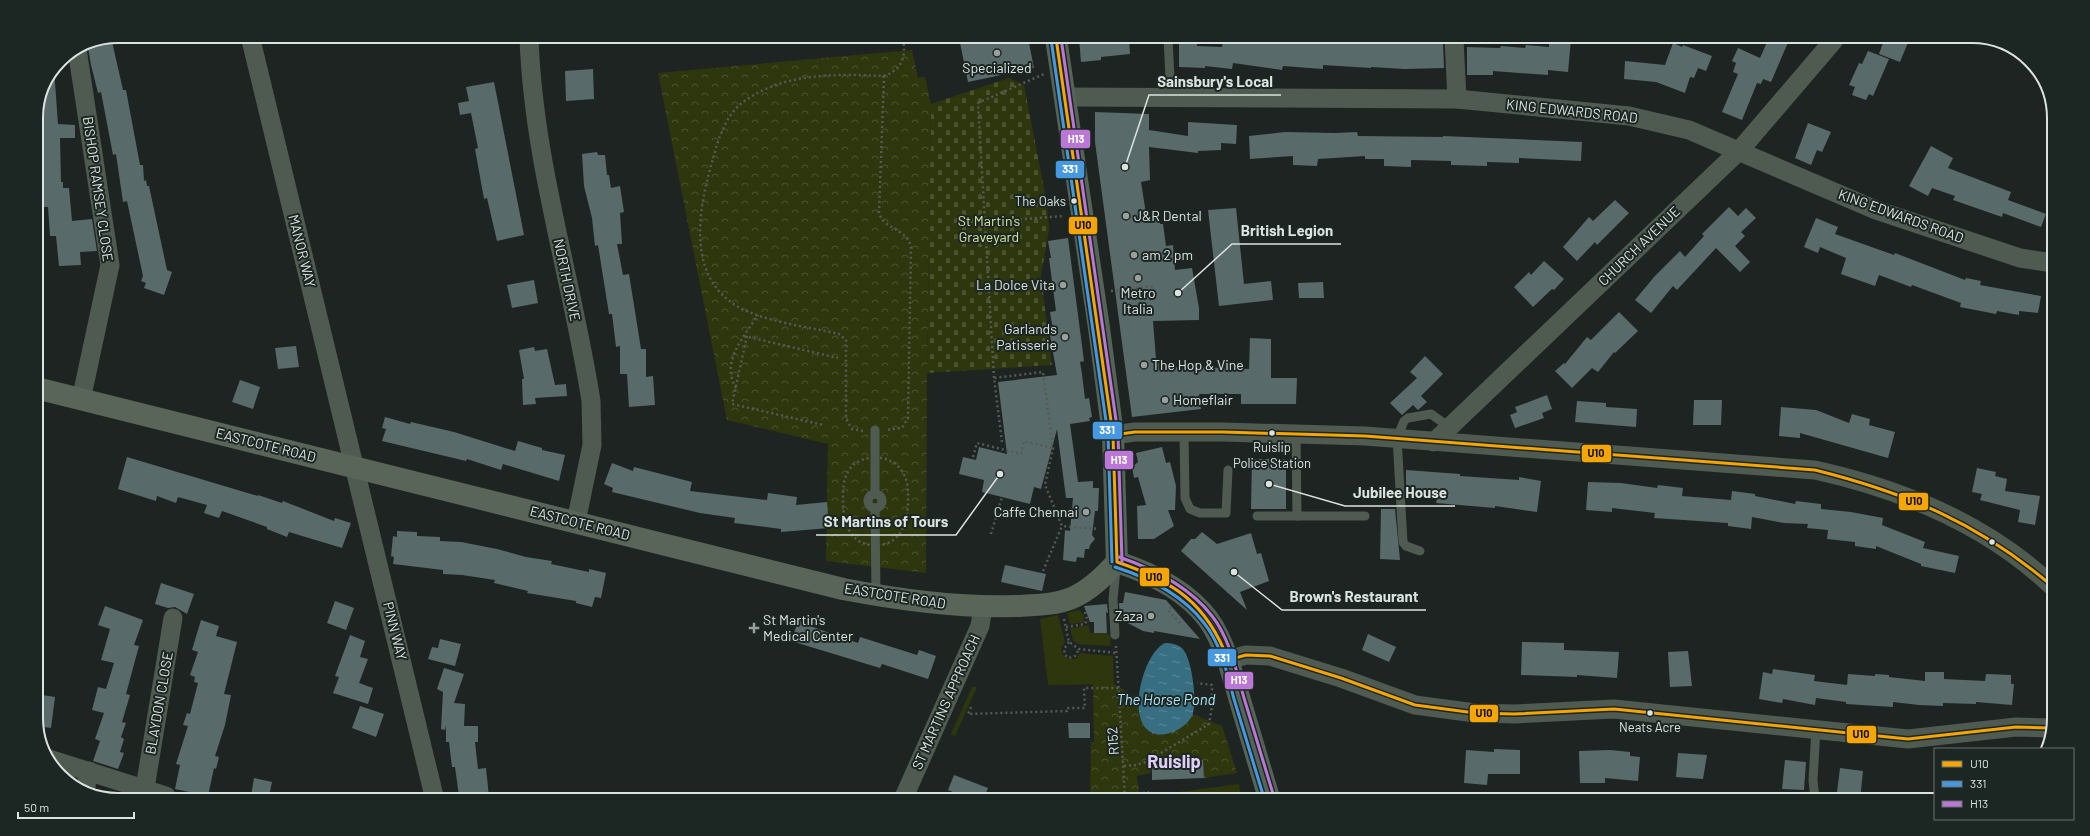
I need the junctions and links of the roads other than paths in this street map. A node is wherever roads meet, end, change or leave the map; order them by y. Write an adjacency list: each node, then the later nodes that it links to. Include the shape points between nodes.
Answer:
1 (252, 43): 22 (street, MANOR WAY)
2 (529, 43): 27 (street, NORTH DRIVE, via 530,79 537,134 591,401 592,445)
3 (1057, 43): 8 (main road)
4 (1168, 43): 9 (lane)
5 (1454, 43): 10 (street)
6 (1831, 43): 11 (street, CHURCH AVENUE)
7 (78, 55): 14 (street, BISHOP RAMSEY CLOSE, via 110,265)
8 (1066, 97): 9 (street, KING EDWARDS ROAD); 19 (main road)
9 (1171, 98): 10 (street, KING EDWARDS ROAD)
10 (1457, 99): 11 (street, KING EDWARDS ROAD, via 1629,116 1690,130)
11 (1740, 150): 12 (street, KING EDWARDS ROAD, via 1876,210 2020,258); 15 (street, CHURCH AVENUE)
12 (2047, 262)
13 (43, 390): 14 (main road, EASTCOTE ROAD)
14 (81, 400): 22 (main road, EASTCOTE ROAD)
15 (1449, 427): 20 (lane, via 1426,413 1404,421); 21 (street, CHURCH AVENUE)
16 (875, 430): 31 (lane, via 875,494 870,496 868,501 876,508)
17 (1184, 432): 18 (street); 19 (street); 23 (lane, via 1185,498 1190,509 1200,513 1226,513)
18 (1296, 433): 20 (street); 25 (lane)
19 (1114, 435): 29 (main road)
20 (1397, 438): 21 (street); 28 (lane, via 1403,542)
21 (1434, 442): 30 (street, via 1815,470 1856,479 1890,491 1970,527 2012,552)
22 (355, 466): 27 (main road, EASTCOTE ROAD); 43 (street, PINN WAY)
23 (1228, 470)
24 (1257, 516): 25 (lane)
25 (1297, 516): 26 (lane)
26 (1365, 516)
27 (576, 522): 31 (main road, EASTCOTE ROAD)
28 (1420, 552)
29 (1117, 562): 32 (main road, EASTCOTE ROAD, via 1085,591 1058,603); 34 (lane, via 1113,598); 35 (main road, via 1157,577 1194,604 1208,618 1220,638)
30 (2047, 582)
31 (876, 595): 32 (main road, EASTCOTE ROAD)
32 (983, 606): 44 (street, ST MARTINS APPROACH, via 980,626)
33 (173, 618): 41 (street, BLAYDON CLOSE)
34 (1115, 635)
35 (1228, 660): 37 (street, via 1246,655 1270,656 1341,678 1399,700 1453,711 1501,714 1614,710); 45 (main road)
36 (2046, 728): 37 (street, via 2016,727 1908,739)
37 (1816, 729): 46 (lane)
38 (57, 761): 39 (street)
39 (89, 771): 40 (street); 41 (street)
40 (86, 785)
41 (145, 788): 42 (street)
42 (158, 793)
43 (433, 793)
44 (906, 793)
45 (1268, 793)
46 (1814, 793)

